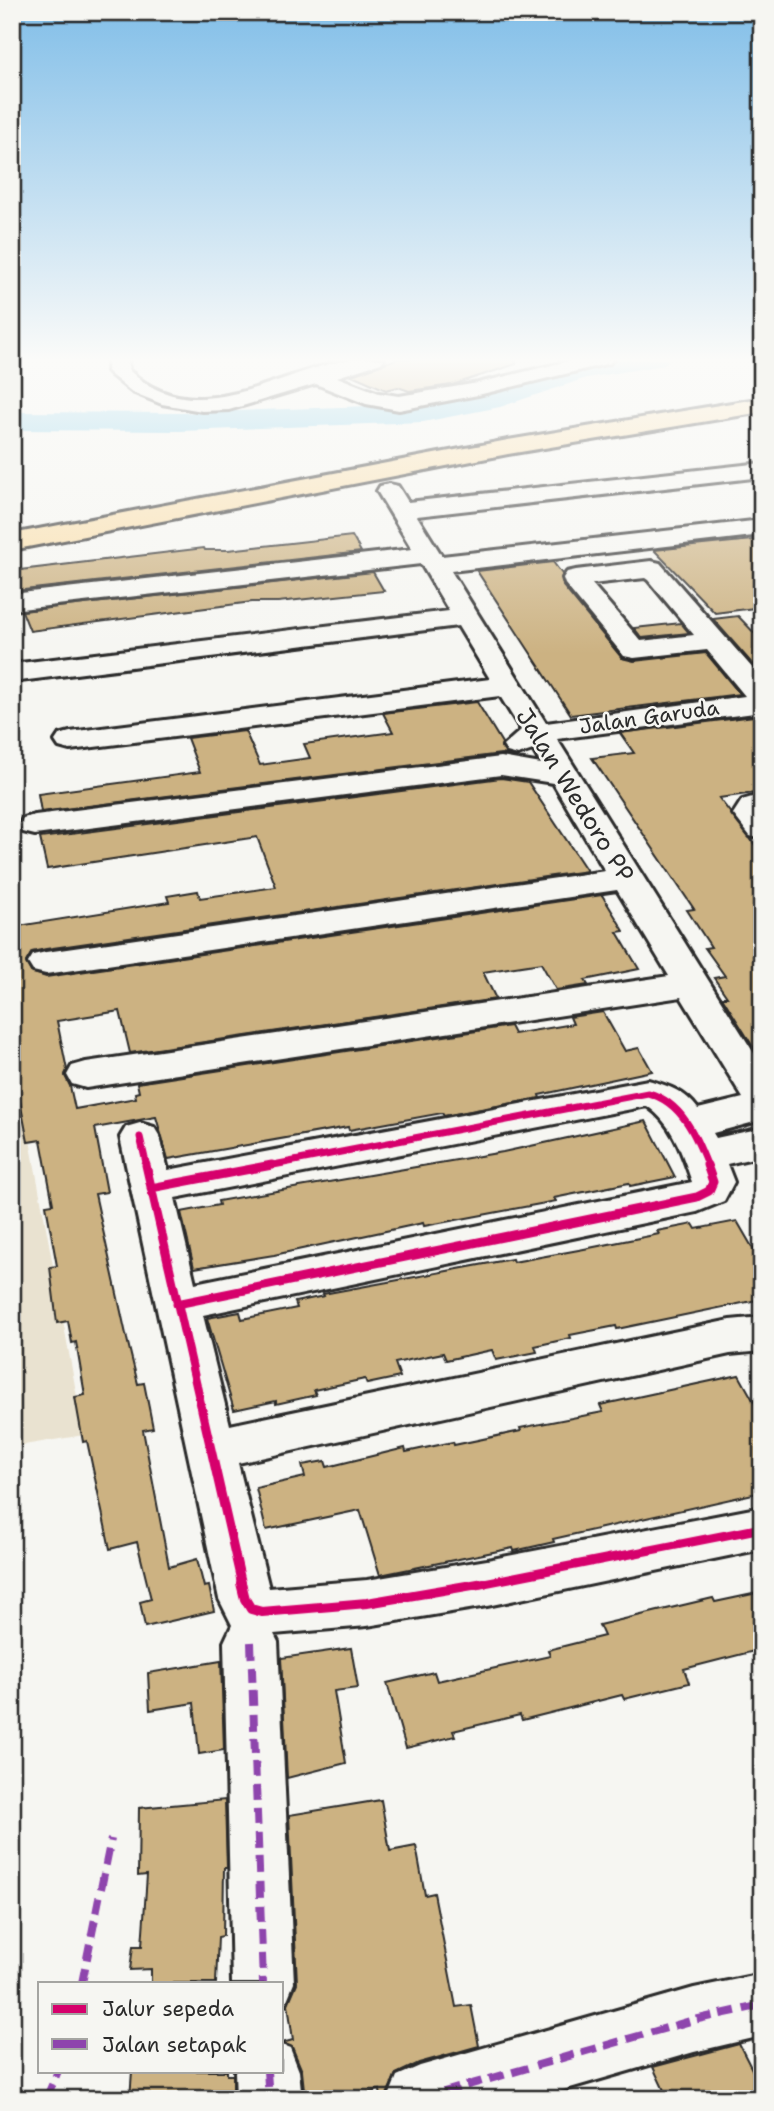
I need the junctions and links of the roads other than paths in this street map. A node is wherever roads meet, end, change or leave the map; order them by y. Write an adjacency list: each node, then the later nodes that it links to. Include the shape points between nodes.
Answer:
1 (345, 458): 4 (highway)
2 (453, 458): 6 (highway)
3 (762, 470): 7 (street, Jalan Wedoro PP, via 396,500)
4 (12, 520)
5 (762, 527): 7 (street)
6 (12, 542)
7 (431, 560): 8 (street); 9 (street, Jalan Wedoro PP)
8 (12, 602)
9 (478, 618): 11 (street); 12 (street, Jalan Wedoro PP); 17 (street)
10 (714, 641): 10 (street, via 651,569 576,578 634,650); 13 (street)
11 (12, 673)
12 (508, 686): 16 (street); 17 (street, Jalan Wedoro PP)
13 (762, 700): 15 (street, Jalan Garuda)
14 (762, 720): 15 (street, Jalan Garuda)
15 (617, 731): 17 (street, Jalan Garuda)
16 (70, 741)
17 (552, 747): 18 (street, via 510,751); 18 (street, via 537,773); 22 (street, Jalan Wedoro PP)
18 (501, 766): 20 (street)
19 (762, 804): 21 (street, via 748,814)
20 (35, 825)
21 (762, 829)
22 (626, 878): 23 (street); 24 (street, Jalan Wedoro PP)
23 (46, 963)
24 (692, 984): 25 (street, Jalan Wedoro PP); 26 (street)
25 (745, 1039): 27 (street, Jalan Wedoro PP)
26 (86, 1075)
27 (762, 1098)
28 (762, 1107): 30 (street)
29 (140, 1138): 32 (street)
30 (696, 1140): 31 (street); 32 (street, via 669,1101 648,1093); 33 (street, via 713,1182 709,1191 697,1197)
31 (762, 1142)
32 (151, 1188): 33 (street)
33 (177, 1304): 35 (street)
34 (762, 1334): 35 (street)
35 (210, 1446): 36 (street, via 245,1599 251,1609 262,1612 367,1603 487,1583)
36 (762, 1528)
37 (251, 1642): 38 (street)
38 (263, 1982)
39 (762, 2005): 42 (street, via 694,2020)
40 (267, 2072): 41 (street)
41 (269, 2099)
42 (420, 2099)

